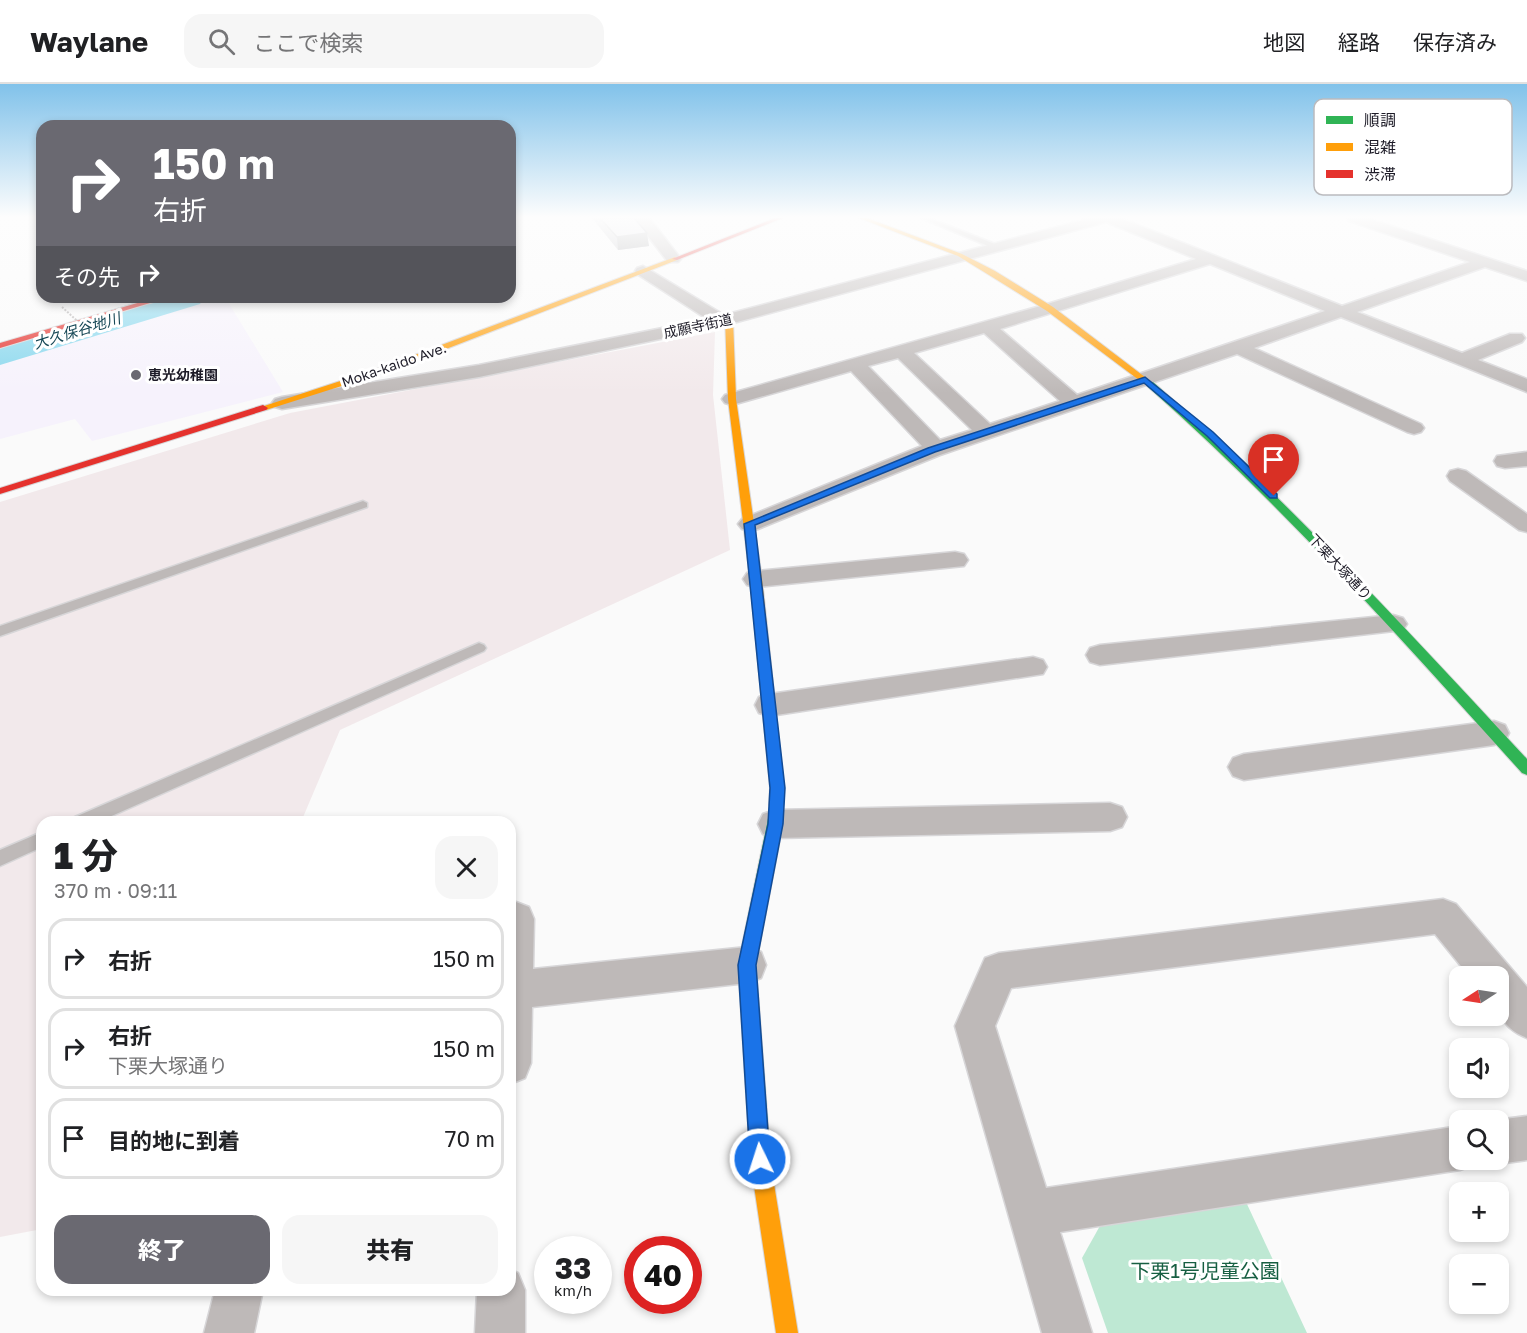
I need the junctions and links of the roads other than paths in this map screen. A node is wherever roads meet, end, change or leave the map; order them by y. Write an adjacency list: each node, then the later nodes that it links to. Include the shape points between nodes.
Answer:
1 (630, 276): 24 (street, Moka-kaido Ave., via 485,333)
2 (652, 276): 12 (street)
3 (883, 276): 12 (street, 成願寺街道)
4 (995, 276): 10 (street, 下栗大塚通り)
5 (1155, 276): 10 (street)
6 (1254, 276): 11 (street)
7 (1443, 276): 11 (street)
8 (111, 303): 14 (street)
9 (145, 303): 16 (street)
10 (1050, 309): 13 (street); 21 (street, 下栗大塚通り)
11 (1341, 311): 17 (street); 19 (street)
12 (726, 320): 23 (street); 24 (street, 成願寺街道, via 479,370)
13 (987, 327): 18 (street); 25 (street)
14 (0, 335)
15 (1516, 338): 19 (street)
16 (0, 346)
17 (1238, 347): 21 (street); 26 (street)
18 (901, 351): 20 (street); 27 (street)
19 (1461, 360): 22 (street)
20 (855, 364): 23 (street); 28 (street)
21 (1145, 380): 25 (street); 38 (street, 下栗大塚通り, via 1210,434 1290,512)
22 (1527, 386)
23 (732, 399): 34 (street)
24 (282, 403): 32 (street, Moka-kaido Ave.)
25 (1074, 403): 27 (street)
26 (1414, 428)
27 (987, 432): 28 (street)
28 (936, 448): 34 (street)
29 (1527, 459): 30 (street)
30 (1505, 461)
31 (1458, 476): 35 (street)
32 (0, 491)
33 (363, 505): 39 (lane)
34 (750, 524): 37 (street)
35 (1527, 525)
36 (955, 560): 37 (street)
37 (756, 579): 43 (street)
38 (1393, 624): 41 (street); 44 (street, 下栗大塚通り)
39 (0, 631)
40 (479, 648): 47 (lane)
41 (1100, 655)
42 (1033, 668): 43 (street)
43 (770, 705): 49 (street, via 777,788)
44 (1494, 733): 45 (street); 46 (street, 下栗大塚通り)
45 (1244, 767)
46 (1527, 769)
47 (95, 816)
48 (1110, 817): 49 (street)
49 (775, 824): 52 (street)
50 (36, 842): 51 (lane)
51 (0, 858)
52 (747, 965): 54 (street); 65 (street, via 760,1159)
53 (1485, 966): 60 (street, via 1443,916 999,971 975,1026)
54 (516, 990)
55 (1509, 996): 56 (street)
56 (1527, 1018)
57 (1527, 1138): 58 (street)
58 (1509, 1140)
59 (1449, 1150): 60 (street)
60 (1031, 1213): 66 (street)
61 (238, 1296): 63 (street)
62 (501, 1296): 64 (street)
63 (229, 1333)
64 (500, 1333)
65 (787, 1333)
66 (1067, 1333)

